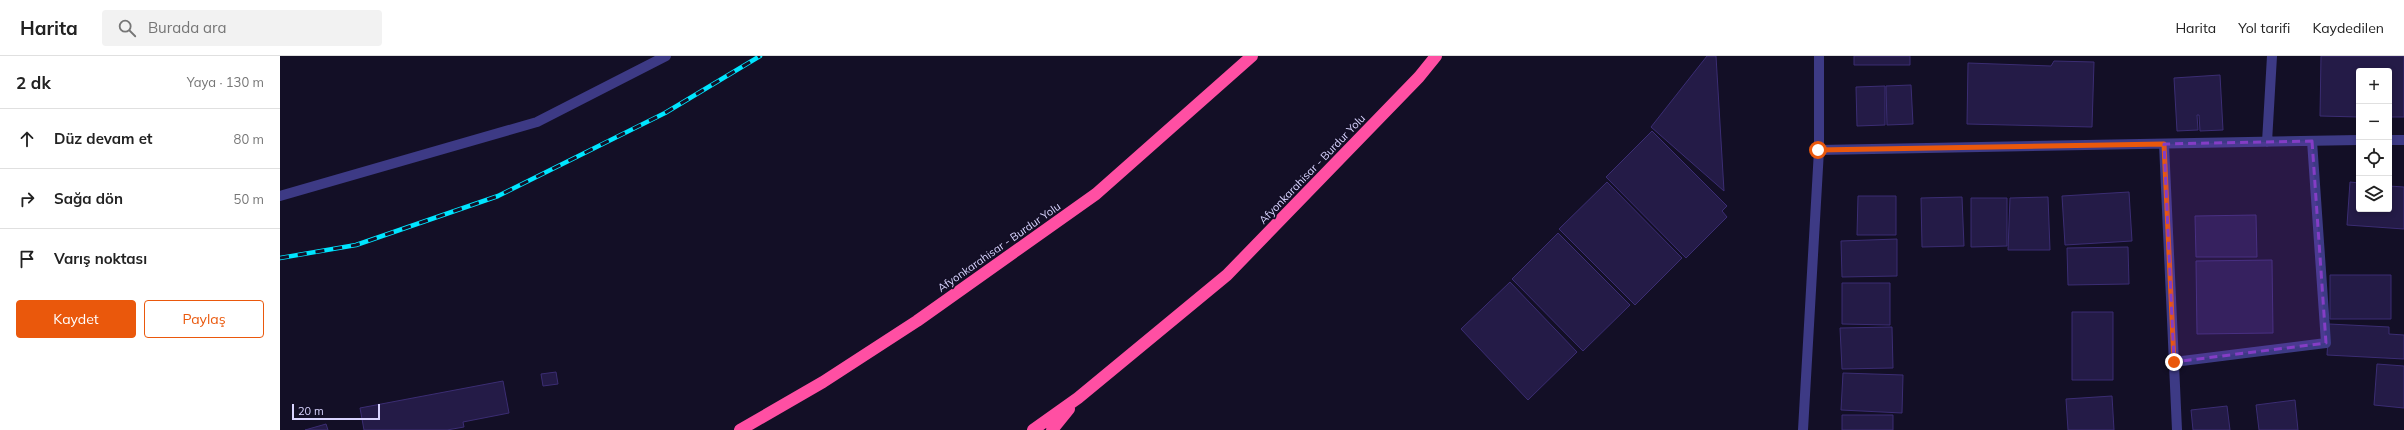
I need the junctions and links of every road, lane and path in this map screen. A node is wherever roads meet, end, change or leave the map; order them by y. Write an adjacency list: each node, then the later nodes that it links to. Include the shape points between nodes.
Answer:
1 (666, 56): 13 (street, via 537,122)
2 (1252, 56): 16 (highway, Afyonkarahisar - Burdur Yolu, via 1096,194 917,321)
3 (1436, 56): 15 (highway, Afyonkarahisar - Burdur Yolu, via 1419,77 1227,275)
4 (1819, 56): 12 (street)
5 (2272, 56): 10 (street)
6 (2356, 140): 9 (street)
7 (2392, 140): 8 (street)
8 (2404, 140)
9 (2312, 141): 10 (street); 14 (street, via 2326,343)
10 (2267, 142): 11 (street)
11 (2164, 144): 12 (street); 14 (street)
12 (1818, 150): 19 (street)
13 (280, 196)
14 (2174, 362): 20 (street)
15 (1078, 398): 17 (highway, Afyonkarahisar - Burdur Yolu); 18 (highway)
16 (747, 429)
17 (1033, 430)
18 (1052, 430)
19 (1802, 430)
20 (2177, 430)

